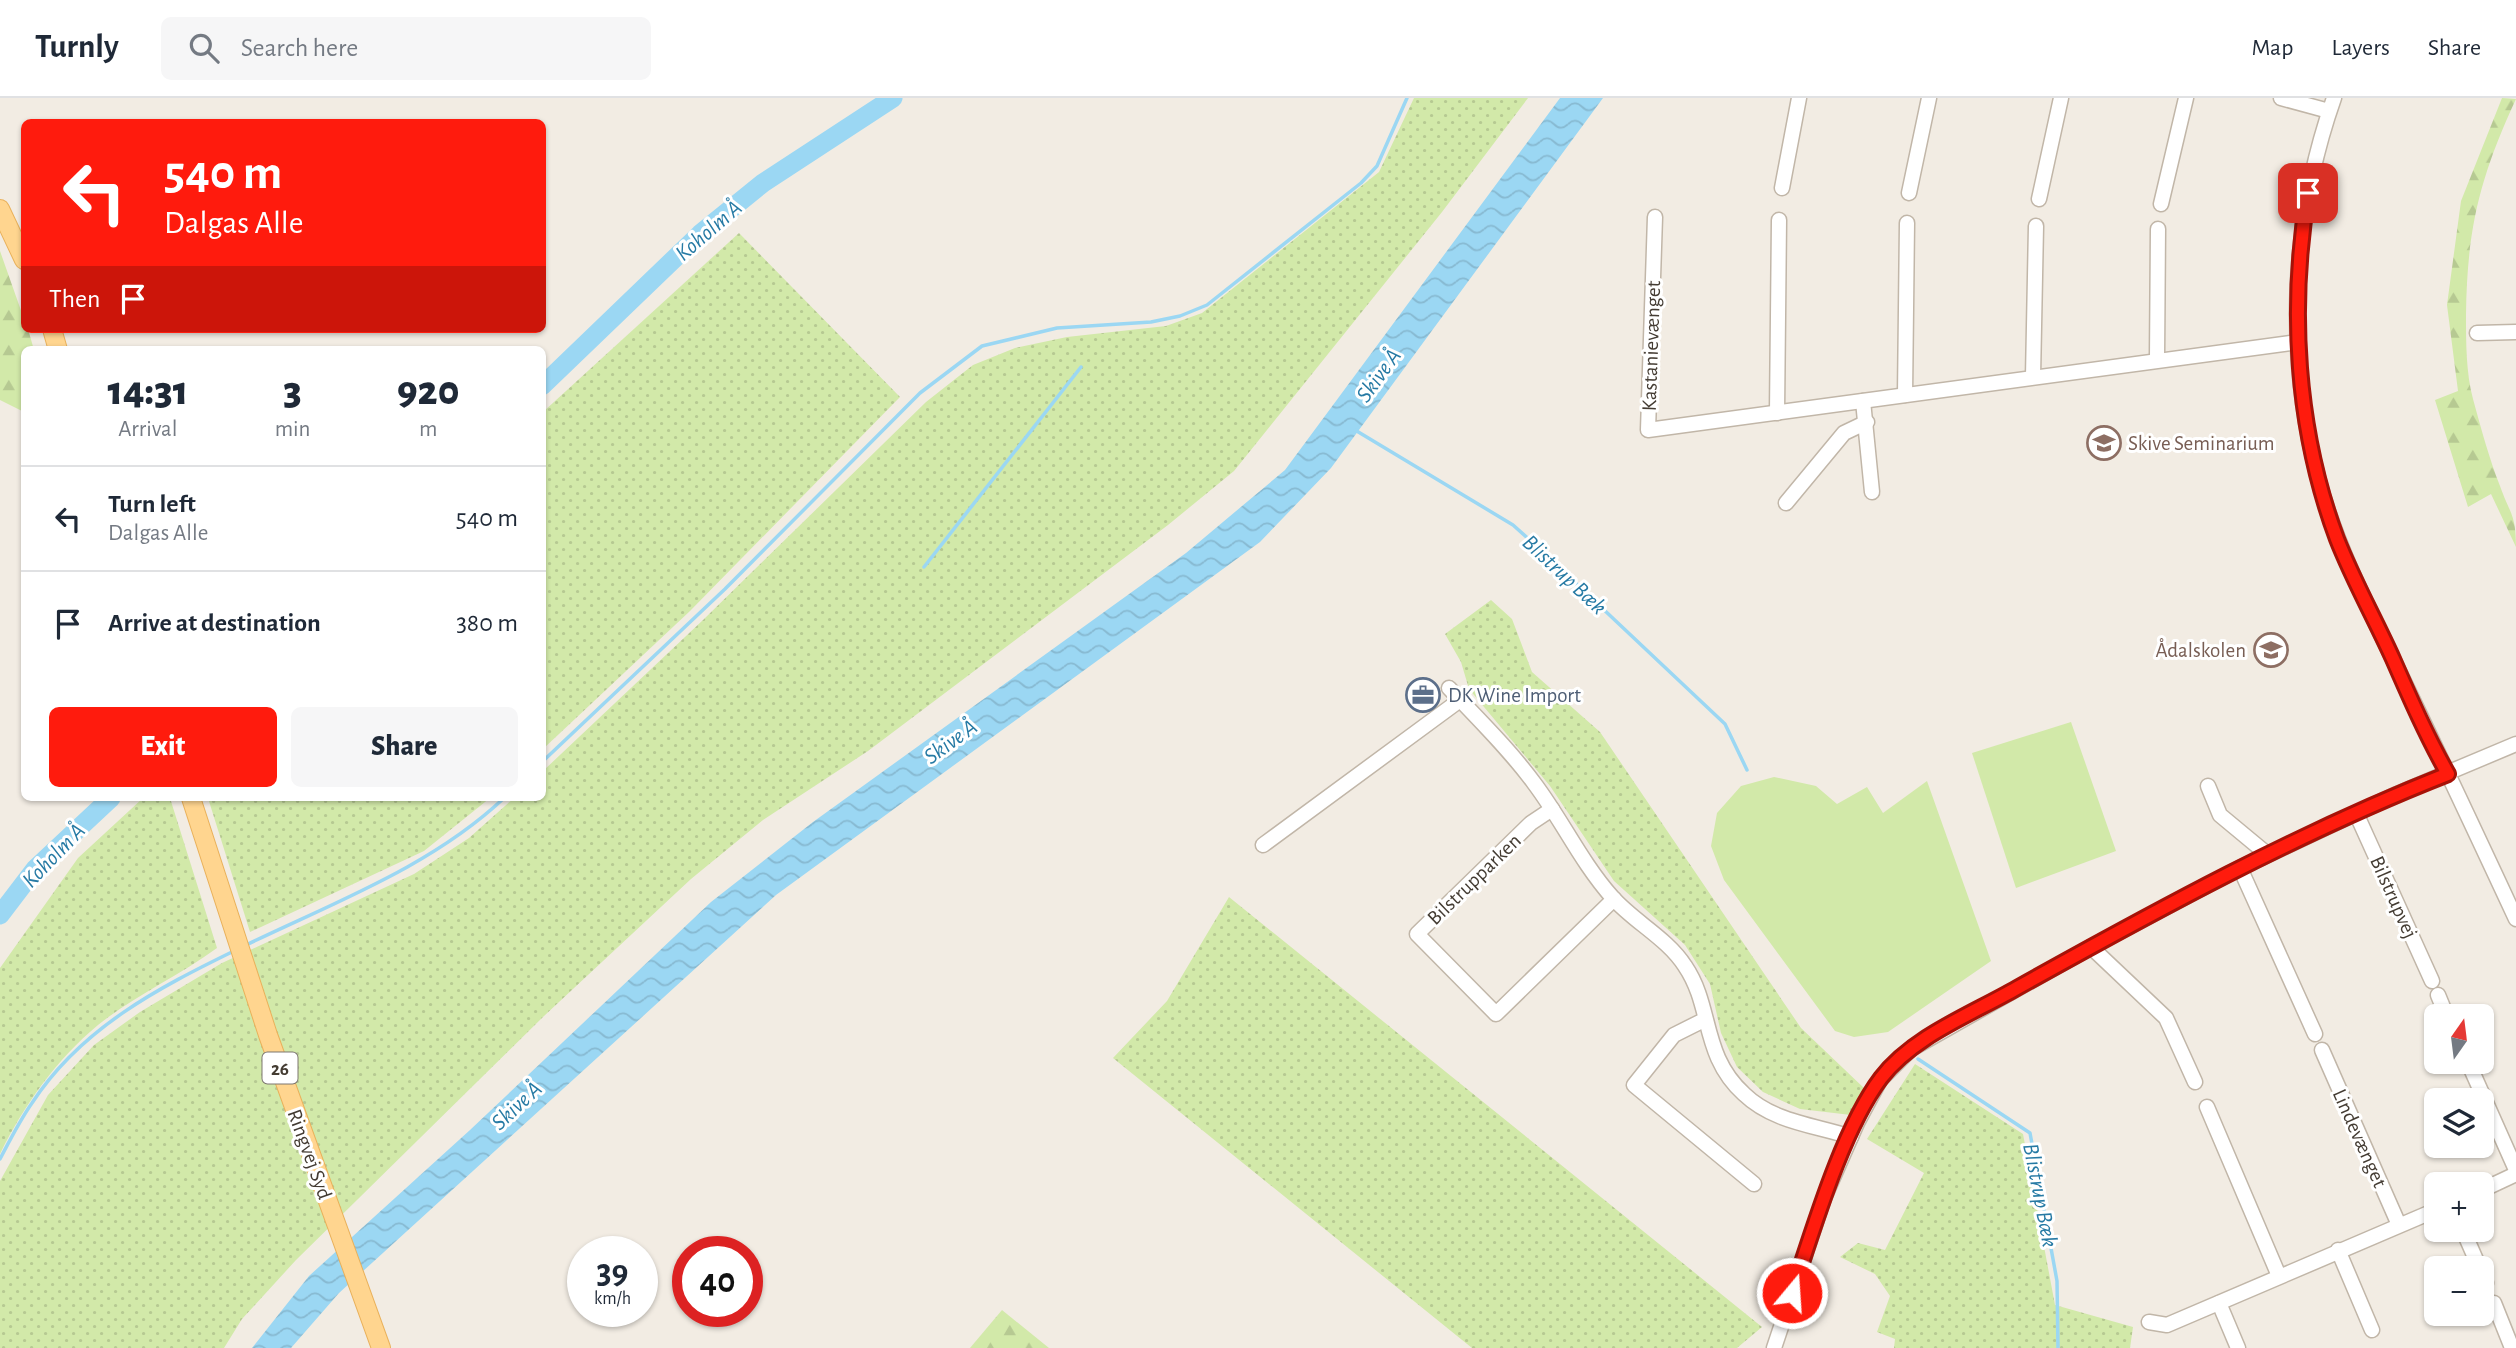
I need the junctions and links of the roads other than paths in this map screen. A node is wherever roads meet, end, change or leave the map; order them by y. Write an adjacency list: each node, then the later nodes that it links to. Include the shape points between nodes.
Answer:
1 (1799, 98): 7 (street)
2 (1929, 98): 8 (street)
3 (2061, 98): 9 (street)
4 (2186, 98): 10 (street)
5 (2281, 98): 6 (street)
6 (2331, 105): 20 (street, via 2303,224)
7 (1782, 188)
8 (1909, 193)
9 (2039, 199)
10 (2161, 204)
11 (0, 209): 17 (main road)
12 (1655, 216): 25 (street, Kastanievænget, via 1648,430)
13 (1779, 220): 25 (street)
14 (1907, 223): 23 (street)
15 (2036, 226): 22 (street)
16 (2158, 229): 21 (street)
17 (21, 254)
18 (2516, 332): 19 (street)
19 (2477, 333)
20 (2298, 342): 21 (street, Kastanievænget); 32 (street, via 2311,444 2337,539)
21 (2157, 359): 22 (street, Kastanievænget)
22 (2033, 377): 23 (street, Kastanievænget)
23 (1905, 395): 24 (street, Kastanievænget)
24 (1863, 401): 25 (street, Kastanievænget); 26 (street)
25 (1777, 413)
26 (1867, 422): 27 (street); 28 (street, via 1844,433)
27 (1872, 492)
28 (1786, 503)
29 (1449, 688): 30 (street)
30 (1460, 700): 35 (street); 37 (street)
31 (2516, 744): 32 (street)
32 (2448, 774): 36 (street); 41 (street)
33 (2208, 786): 38 (street, via 2220,815)
34 (192, 801): 64 (main road, Ringvej Syd / 26, via 268,1035)
35 (1552, 809): 40 (street, via 1577,852); 40 (street, Bilstrupparken, via 1531,823 1418,934 1496,1014)
36 (2356, 813): 38 (street); 43 (street, Bilstrupvej)
37 (1263, 845)
38 (2267, 854): 39 (street)
39 (2239, 868): 42 (street); 47 (street)
40 (1614, 899): 46 (street, via 1686,967)
41 (2516, 919)
42 (2091, 947): 50 (street, via 2166,1018); 52 (street, via 1911,1049 1880,1080)
43 (2432, 981)
44 (2438, 995): 45 (street)
45 (2442, 1004)
46 (1704, 1020): 52 (street, via 1713,1052 1726,1074 1765,1111); 54 (street, via 1674,1035 1634,1085)
47 (2315, 1034)
48 (2322, 1050): 57 (street, Lindevænget)
49 (2473, 1074): 53 (street)
50 (2195, 1082)
51 (2207, 1108): 59 (street)
52 (1851, 1137): 65 (street, via 1824,1198)
53 (2516, 1172): 55 (street)
54 (1754, 1184)
55 (2494, 1184)
56 (2424, 1215): 57 (street)
57 (2399, 1225): 58 (street)
58 (2338, 1250): 59 (street); 63 (street)
59 (2279, 1276): 60 (street)
60 (2219, 1303): 62 (street, via 2167,1325); 66 (street)
61 (2494, 1303): 67 (street)
62 (2149, 1322)
63 (2372, 1330)
64 (379, 1342)
65 (1774, 1348)
66 (2238, 1348)
67 (2512, 1348)

